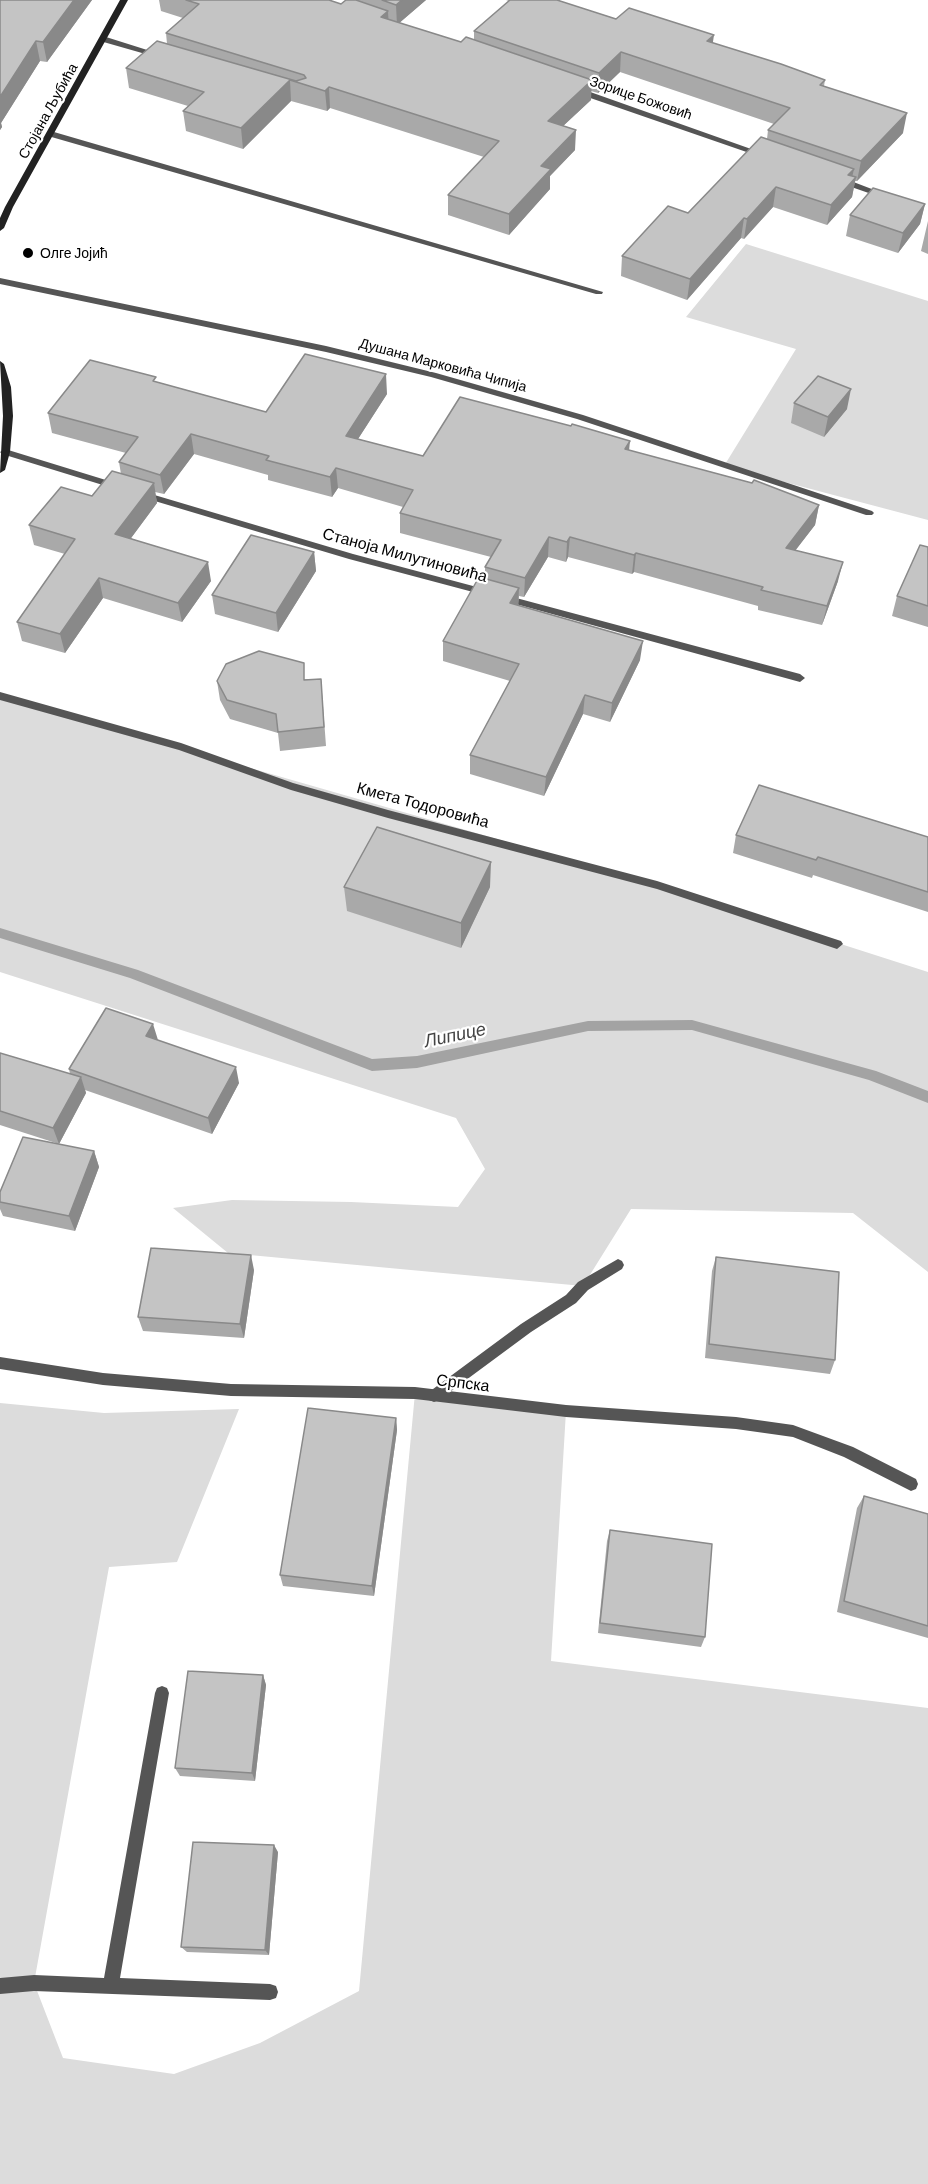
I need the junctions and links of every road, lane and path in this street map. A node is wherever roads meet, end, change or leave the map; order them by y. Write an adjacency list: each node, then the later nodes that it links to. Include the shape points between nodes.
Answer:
1 (124, 0): 2 (street, Стојана Љубића)
2 (104, 39): 3 (street); 5 (street, Стојана Љубића)
3 (169, 58)
4 (569, 88): 6 (street, Зорице Божовић)
5 (51, 134): 9 (street, Стојана Љубића); 11 (street)
6 (771, 157)
7 (827, 176): 8 (street)
8 (894, 199)
9 (0, 228)
10 (0, 281): 15 (street, Душана Марковића Чипија, via 434,375 570,414)
11 (599, 292)
12 (0, 364): 13 (street, via 8,416)
13 (5, 452): 14 (street); 16 (street, Станоја Милутиновића, via 341,554)
14 (0, 470)
15 (869, 513)
16 (800, 678)
17 (0, 696): 18 (street, Кмета Тодоровића, via 182,747 291,786 388,814 657,885)
18 (837, 944)
19 (618, 1265): 21 (street, via 583,1286 571,1299)
20 (0, 1363): 21 (street, Српска, via 103,1379 231,1390)
21 (434, 1396): 22 (street, Српска, via 793,1431 848,1452)
22 (911, 1484)
23 (162, 1693): 24 (street)
24 (111, 1985): 25 (street); 26 (street)
25 (0, 1986)
26 (270, 1992)

